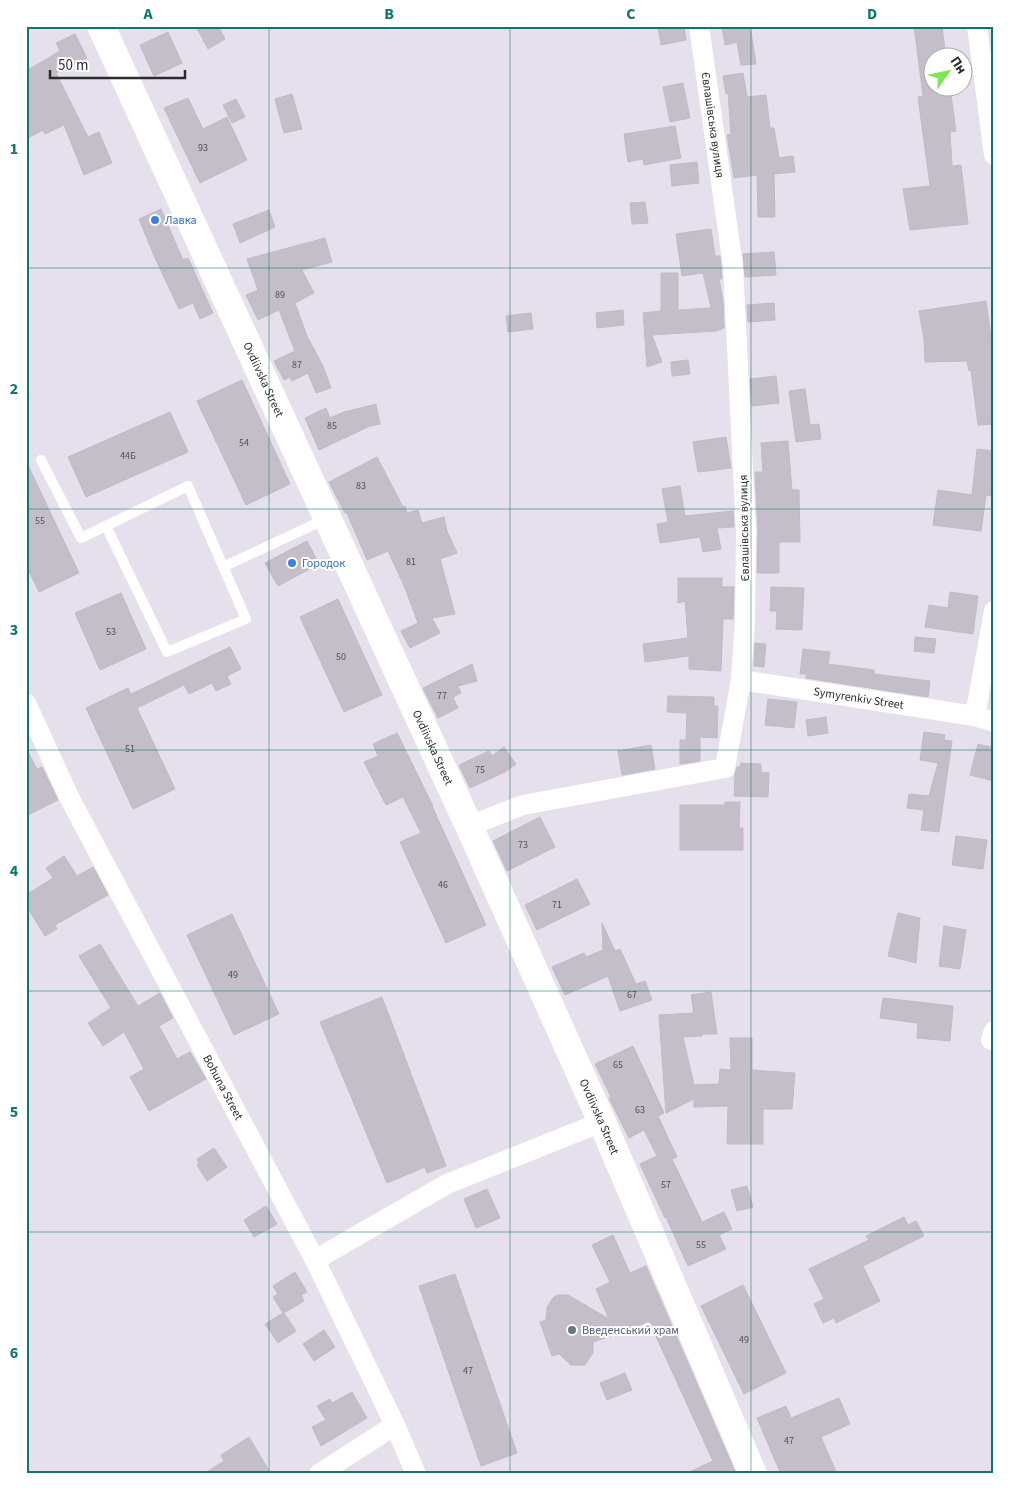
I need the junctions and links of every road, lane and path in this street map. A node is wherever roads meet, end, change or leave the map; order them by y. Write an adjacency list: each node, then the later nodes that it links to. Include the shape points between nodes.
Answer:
1 (100, 26): 6 (main road, Ovdiivska Street)
2 (699, 26): 10 (street, Євлашівська вулиця, via 733,266 746,531 745,621)
3 (977, 26): 4 (street)
4 (994, 155)
5 (41, 460): 7 (lane, via 81,538)
6 (327, 518): 8 (lane); 13 (main road, Ovdiivska Street)
7 (106, 526): 8 (lane, via 188,486); 8 (lane, via 167,652 246,619)
8 (225, 566)
9 (994, 611): 12 (street, Symyrenkiv Street)
10 (740, 680): 12 (street, Symyrenkiv Street); 13 (street, Євлашівська вулиця, via 725,768 524,805)
11 (26, 703): 15 (street, Bohuna Street, via 69,797)
12 (985, 719)
13 (468, 826): 14 (main road, Ovdiivska Street)
14 (602, 1122): 15 (street, via 447,1184); 19 (main road, Ovdiivska Street)
15 (315, 1260): 16 (street, Bohuna Street)
16 (395, 1425): 17 (street); 18 (street, Bohuna Street)
17 (319, 1474)
18 (416, 1474)
19 (753, 1474)

